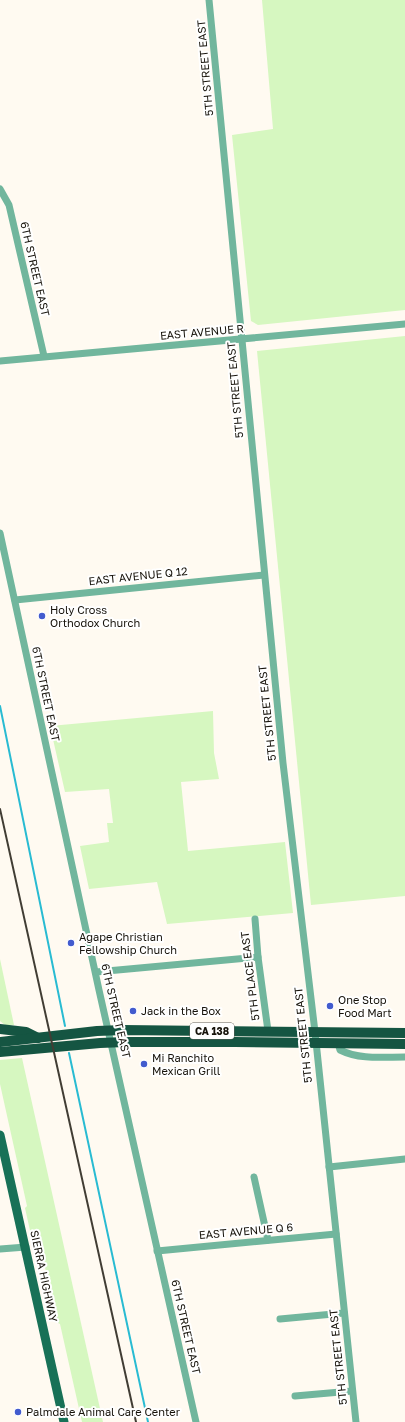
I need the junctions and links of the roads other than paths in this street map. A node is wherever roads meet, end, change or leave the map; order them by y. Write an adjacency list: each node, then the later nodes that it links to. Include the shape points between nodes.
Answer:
1 (209, 0): 4 (street, 5TH STREET EAST)
2 (0, 189): 5 (street, 6TH STREET EAST, via 9,205)
3 (405, 324): 4 (street, EAST AVENUE R)
4 (242, 340): 5 (street, EAST AVENUE R); 8 (street, 5TH STREET EAST)
5 (44, 356): 6 (street, EAST AVENUE R)
6 (0, 361)
7 (0, 533): 9 (street, 6TH STREET EAST)
8 (264, 575): 9 (street, EAST AVENUE Q 12); 16 (street, 5TH STREET EAST, via 290,833)
9 (14, 600): 12 (street, 6TH STREET EAST)
10 (255, 919): 11 (street, 5TH PLACE EAST)
11 (258, 957): 12 (street); 15 (street, 5TH PLACE EAST)
12 (96, 972): 14 (street, 6TH STREET EAST)
13 (0, 1030): 18 (highway, via 26,1032)
14 (109, 1031): 15 (highway, CA 138); 18 (highway, CA 138); 20 (street, 6TH STREET EAST)
15 (268, 1031): 16 (highway, CA 138)
16 (315, 1032): 17 (highway, CA 138); 21 (street, 5TH STREET EAST)
17 (405, 1033)
18 (38, 1038): 19 (highway, CA 138)
19 (0, 1042)
20 (112, 1043): 21 (highway, CA 138); 24 (highway, CA 138); 35 (street, 6TH STREET EAST)
21 (316, 1043): 22 (highway, CA 138); 29 (street, 5TH STREET EAST)
22 (338, 1043): 23 (highway, CA 138); 25 (street, via 340,1050 360,1057)
23 (405, 1044)
24 (0, 1052)
25 (405, 1058)
26 (0, 1135): 27 (main road, SIERRA HIGHWAY)
27 (3, 1159): 33 (main road, SIERRA HIGHWAY)
28 (405, 1159): 29 (street)
29 (329, 1167): 31 (street, 5TH STREET EAST)
30 (254, 1177): 32 (street)
31 (336, 1234): 32 (street, EAST AVENUE Q 6); 36 (street, 5TH STREET EAST)
32 (268, 1240): 35 (street, EAST AVENUE Q 6)
33 (26, 1247): 34 (street); 40 (main road, SIERRA HIGHWAY)
34 (0, 1249)
35 (158, 1251): 41 (street, 6TH STREET EAST)
36 (344, 1314): 37 (street); 38 (street, 5TH STREET EAST)
37 (280, 1319)
38 (352, 1391): 39 (street); 42 (street, 5TH STREET EAST)
39 (295, 1396)
40 (64, 1422)
41 (196, 1422)
42 (356, 1422)

